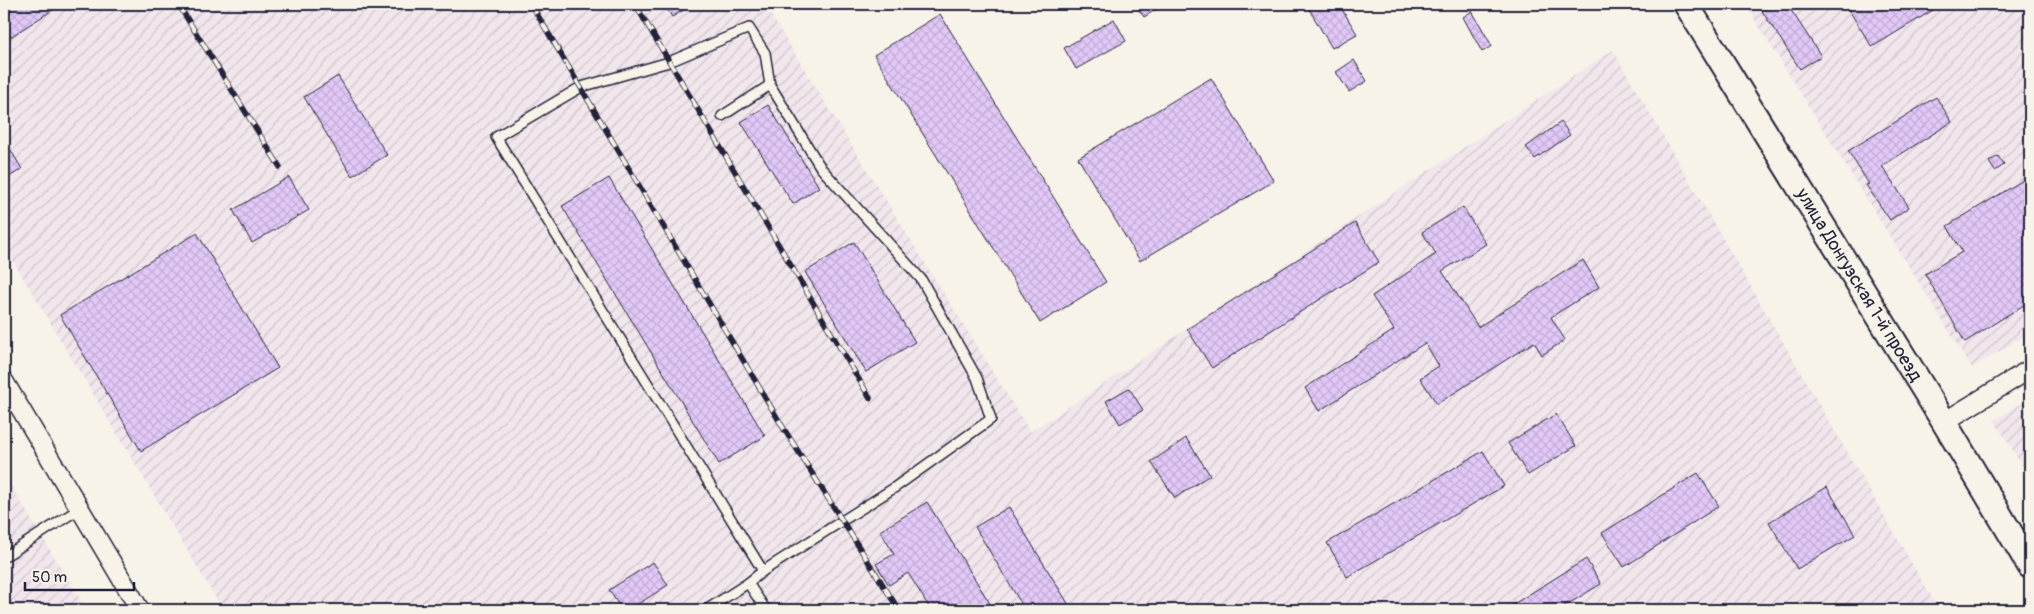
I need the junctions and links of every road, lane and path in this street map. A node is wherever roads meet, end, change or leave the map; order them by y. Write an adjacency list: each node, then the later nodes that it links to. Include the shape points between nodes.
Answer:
1 (1690, 5): 6 (street, улица Донгузская 1-й проезд)
2 (770, 85): 3 (lane); 10 (lane, via 820,168 921,279 977,378 991,419 894,488); 10 (lane, via 765,53 749,28 669,62 581,87 496,137)
3 (722, 116)
4 (2030, 369): 6 (street)
5 (4, 381): 7 (street)
6 (1944, 422): 9 (street, улица Донгузская 1-й проезд)
7 (79, 509): 8 (lane); 12 (street)
8 (4, 557)
9 (2030, 566)
10 (763, 571): 11 (lane)
11 (748, 583): 13 (lane); 14 (lane)
12 (136, 609)
13 (706, 610)
14 (766, 610)

